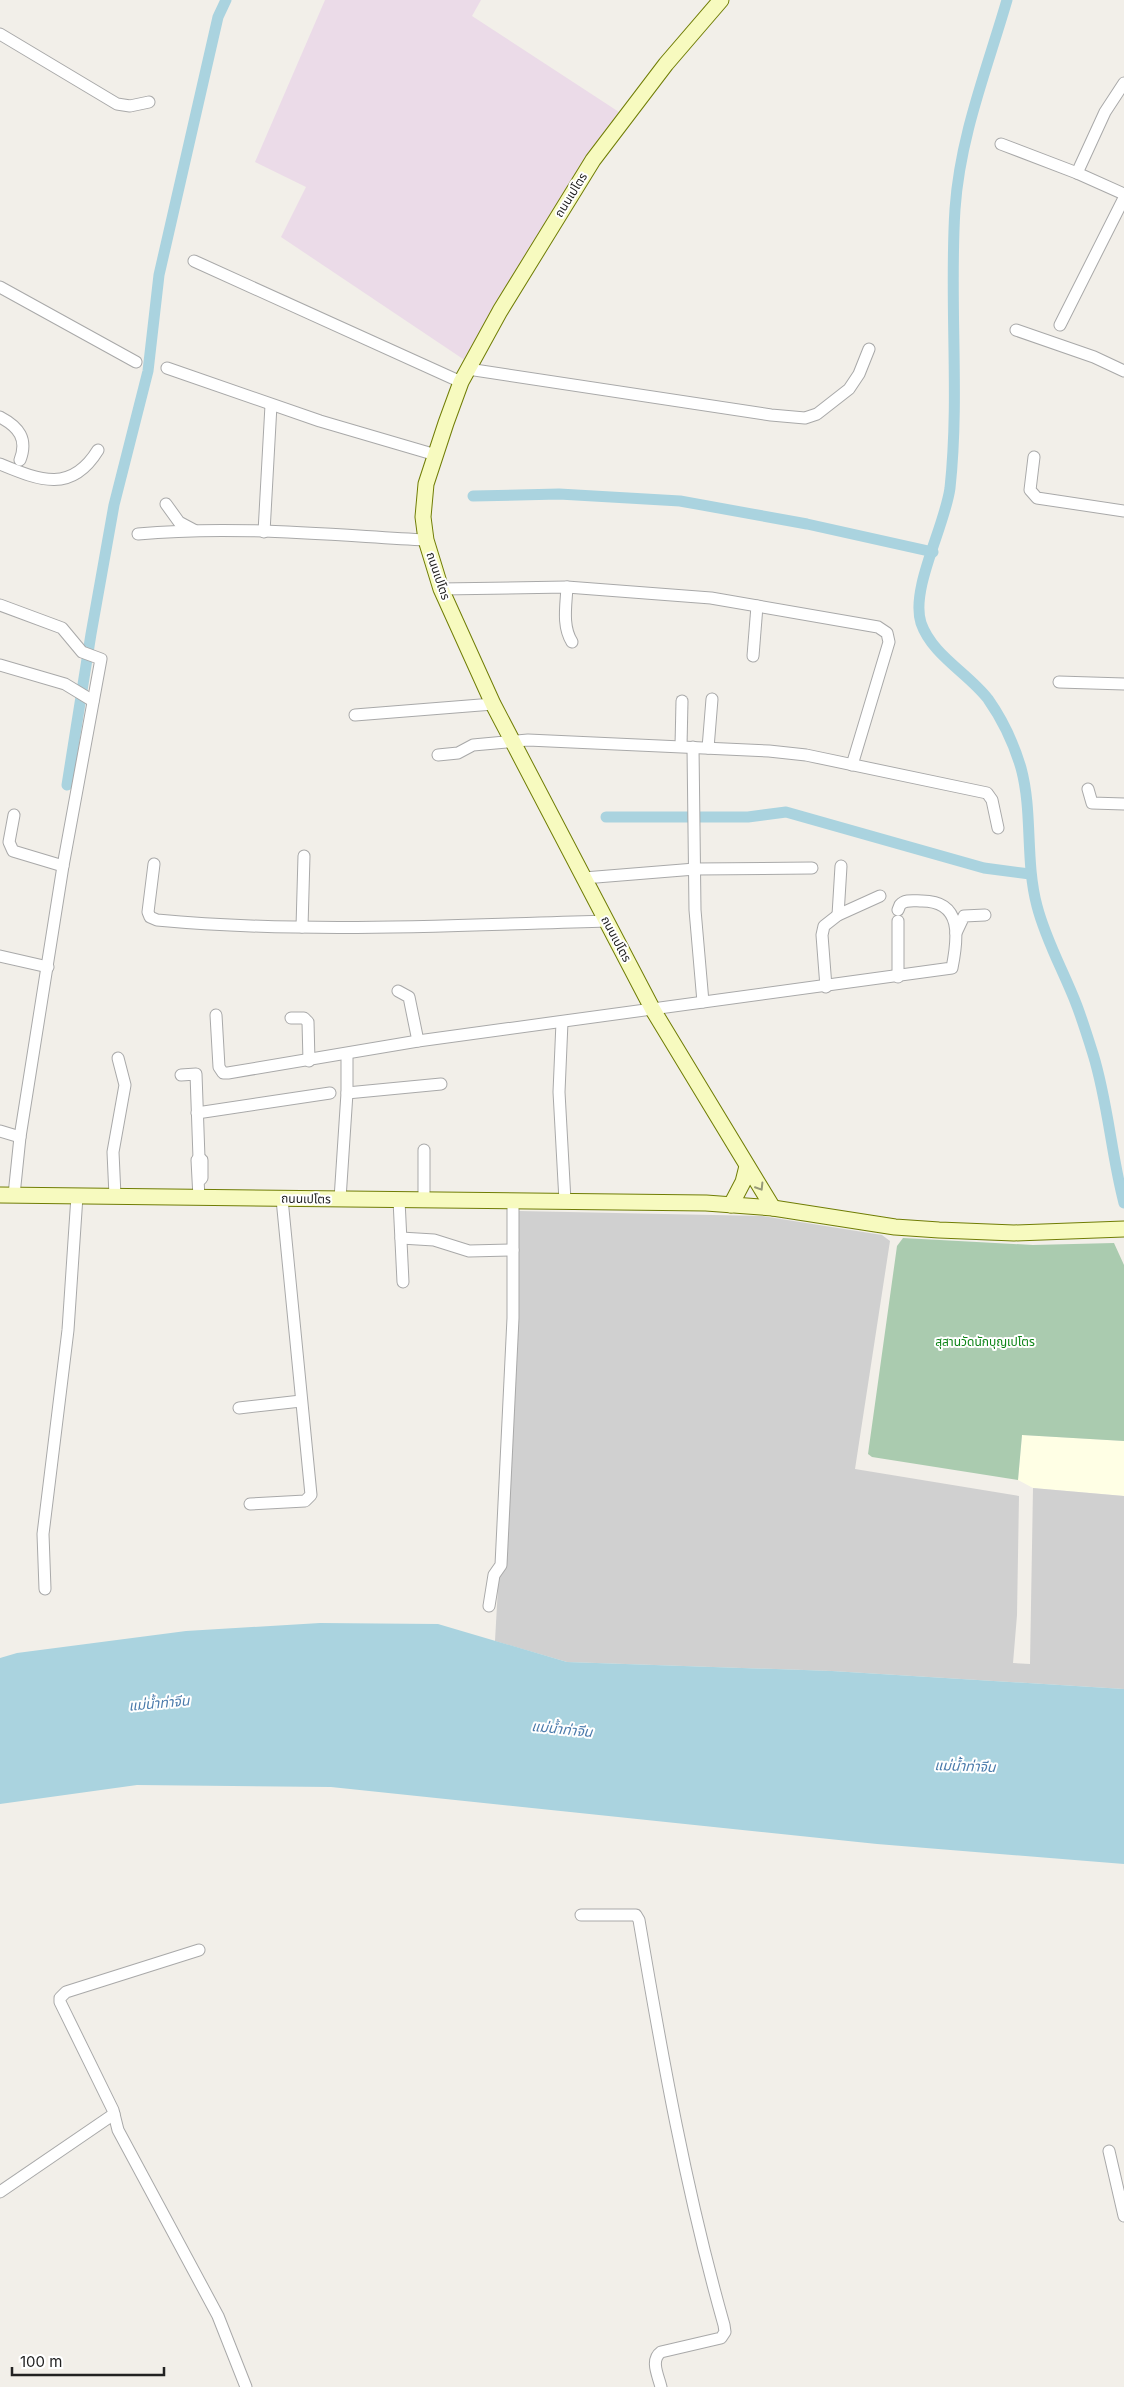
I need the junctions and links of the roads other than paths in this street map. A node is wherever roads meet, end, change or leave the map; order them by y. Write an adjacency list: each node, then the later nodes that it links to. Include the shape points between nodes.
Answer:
1 (721, 0): 17 (street, ถนนเปโตร, via 666,64 593,160 500,311)
2 (0, 34): 4 (street, via 117,104 130,106)
3 (1124, 83): 6 (street, via 1105,112)
4 (149, 102)
5 (1001, 144): 6 (street)
6 (1077, 173): 7 (street)
7 (1124, 194)
8 (1124, 198): 11 (street)
9 (194, 261): 17 (street)
10 (0, 288): 14 (street)
11 (1060, 325)
12 (1016, 330): 16 (street)
13 (870, 349): 17 (street, via 860,374 849,389 817,414 805,418)
14 (136, 362)
15 (167, 368): 18 (street)
16 (1124, 370)
17 (465, 375): 21 (street, ถนนเปโตร)
18 (271, 404): 21 (street); 28 (street)
19 (0, 417): 24 (street, via 20,430 24,439)
20 (98, 450): 24 (street, via 88,465 75,474 50,480 36,479)
21 (436, 455): 30 (street, ถนนเปโตร, via 423,500)
22 (1034, 457): 26 (street, via 1030,490 1037,498)
23 (0, 464): 24 (street)
24 (17, 466)
25 (166, 504): 27 (street, via 178,522)
26 (1124, 510)
27 (196, 531): 28 (street); 29 (street)
28 (264, 532): 30 (street)
29 (138, 534)
30 (426, 540): 32 (street, ถนนเปโตร)
31 (567, 587): 32 (street); 34 (street, via 712,598); 35 (street, via 565,626)
32 (441, 588): 43 (street, ถนนเปโตร)
33 (0, 605): 41 (street, via 62,628 82,652 101,660)
34 (757, 606): 36 (street); 49 (street, via 878,627 888,633 889,642)
35 (572, 642)
36 (753, 656)
37 (0, 665): 41 (street, via 77,689)
38 (1059, 682): 39 (street)
39 (1124, 684)
40 (712, 699): 47 (street)
41 (91, 700): 56 (street)
42 (682, 701): 46 (street)
43 (493, 704): 44 (street); 45 (street, ถนนเปโตร)
44 (355, 715)
45 (513, 741): 46 (street); 48 (street, via 473,745 458,753); 60 (street, ถนนเปโตร)
46 (687, 746): 47 (street); 59 (street, via 694,808)
47 (708, 748): 49 (street, via 806,755)
48 (438, 755)
49 (852, 765): 53 (street, via 986,793 992,800)
50 (1088, 789): 51 (street, via 1092,803)
51 (1124, 804)
52 (14, 815): 56 (street, via 9,842 12,850)
53 (998, 828)
54 (304, 856): 65 (street)
55 (154, 864): 65 (street, via 148,912 157,920)
56 (63, 866): 68 (street)
57 (841, 866): 62 (street)
58 (812, 868): 59 (street)
59 (695, 870): 60 (street); 72 (street)
60 (584, 878): 64 (street, ถนนเปโตร)
61 (880, 896): 62 (street)
62 (838, 915): 70 (street, via 827,922 822,935)
63 (985, 916): 66 (street, via 964,916)
64 (607, 921): 65 (street); 73 (street, ถนนเปโตร)
65 (302, 927)
66 (956, 933): 69 (street, via 952,968); 69 (street, via 952,914 935,901 906,901 900,905)
67 (0, 956): 68 (street)
68 (48, 967): 87 (street)
69 (898, 977): 70 (street)
70 (826, 987): 72 (street)
71 (398, 991): 77 (street, via 409,997)
72 (703, 1002): 73 (street)
73 (653, 1010): 76 (street); 89 (street, ถนนเปโตร)
74 (216, 1015): 80 (street, via 218,1067 223,1073)
75 (292, 1018): 80 (street, via 304,1018 308,1022)
76 (562, 1022): 77 (street); 99 (street, via 560,1092)
77 (418, 1041): 78 (street)
78 (347, 1055): 80 (street); 84 (street)
79 (118, 1058): 92 (street, via 125,1085 113,1152)
80 (309, 1061)
81 (181, 1075): 85 (street, via 196,1074)
82 (441, 1084): 84 (street)
83 (330, 1093): 85 (street)
84 (347, 1093): 95 (street)
85 (198, 1113): 93 (street)
86 (0, 1131): 87 (street)
87 (20, 1137): 90 (street)
88 (424, 1150): 97 (street)
89 (746, 1166): 100 (street, via 743,1182); 101 (street, ถนนเปโตร, one-way to 101)
90 (7, 1195): 91 (street, ถนนเปโตร)
91 (77, 1196): 92 (street, ถนนเปโตร); 109 (street, via 68,1330 43,1534)
92 (115, 1196): 93 (street, ถนนเปโตร)
93 (199, 1198): 94 (street, ถนนเปโตร)
94 (282, 1199): 95 (street, ถนนเปโตร); 106 (street)
95 (340, 1199): 96 (street, ถนนเปโตร)
96 (399, 1200): 97 (street, ถนนเปโตร); 103 (street)
97 (424, 1200): 98 (street, ถนนเปโตร)
98 (512, 1201): 99 (street, ถนนเปโตร); 104 (street)
99 (565, 1201): 100 (street, ถนนเปโตร)
100 (731, 1205): 101 (street, ถนนเปโตร)
101 (773, 1208): 102 (street, via 904,1228 1014,1233)
102 (1124, 1229)
103 (401, 1238): 104 (street, via 434,1240 469,1251); 105 (street)
104 (513, 1250): 110 (street, via 513,1318 501,1565 494,1575)
105 (403, 1282)
106 (301, 1401): 107 (street); 108 (street, via 310,1495 305,1501)
107 (239, 1408)
108 (250, 1504)
109 (46, 1589)
110 (489, 1606)
111 (581, 1915): 118 (street, via 636,1915 639,1920 691,2200 724,2324 725,2332 721,2338 657,2355 654,2360)
112 (199, 1950): 113 (street, via 66,1992 60,1998)
113 (114, 2114): 115 (street); 117 (street, via 118,2130 218,2316)
114 (1109, 2151): 116 (street)
115 (0, 2192)
116 (1124, 2216)
117 (246, 2387)
118 (661, 2387)

